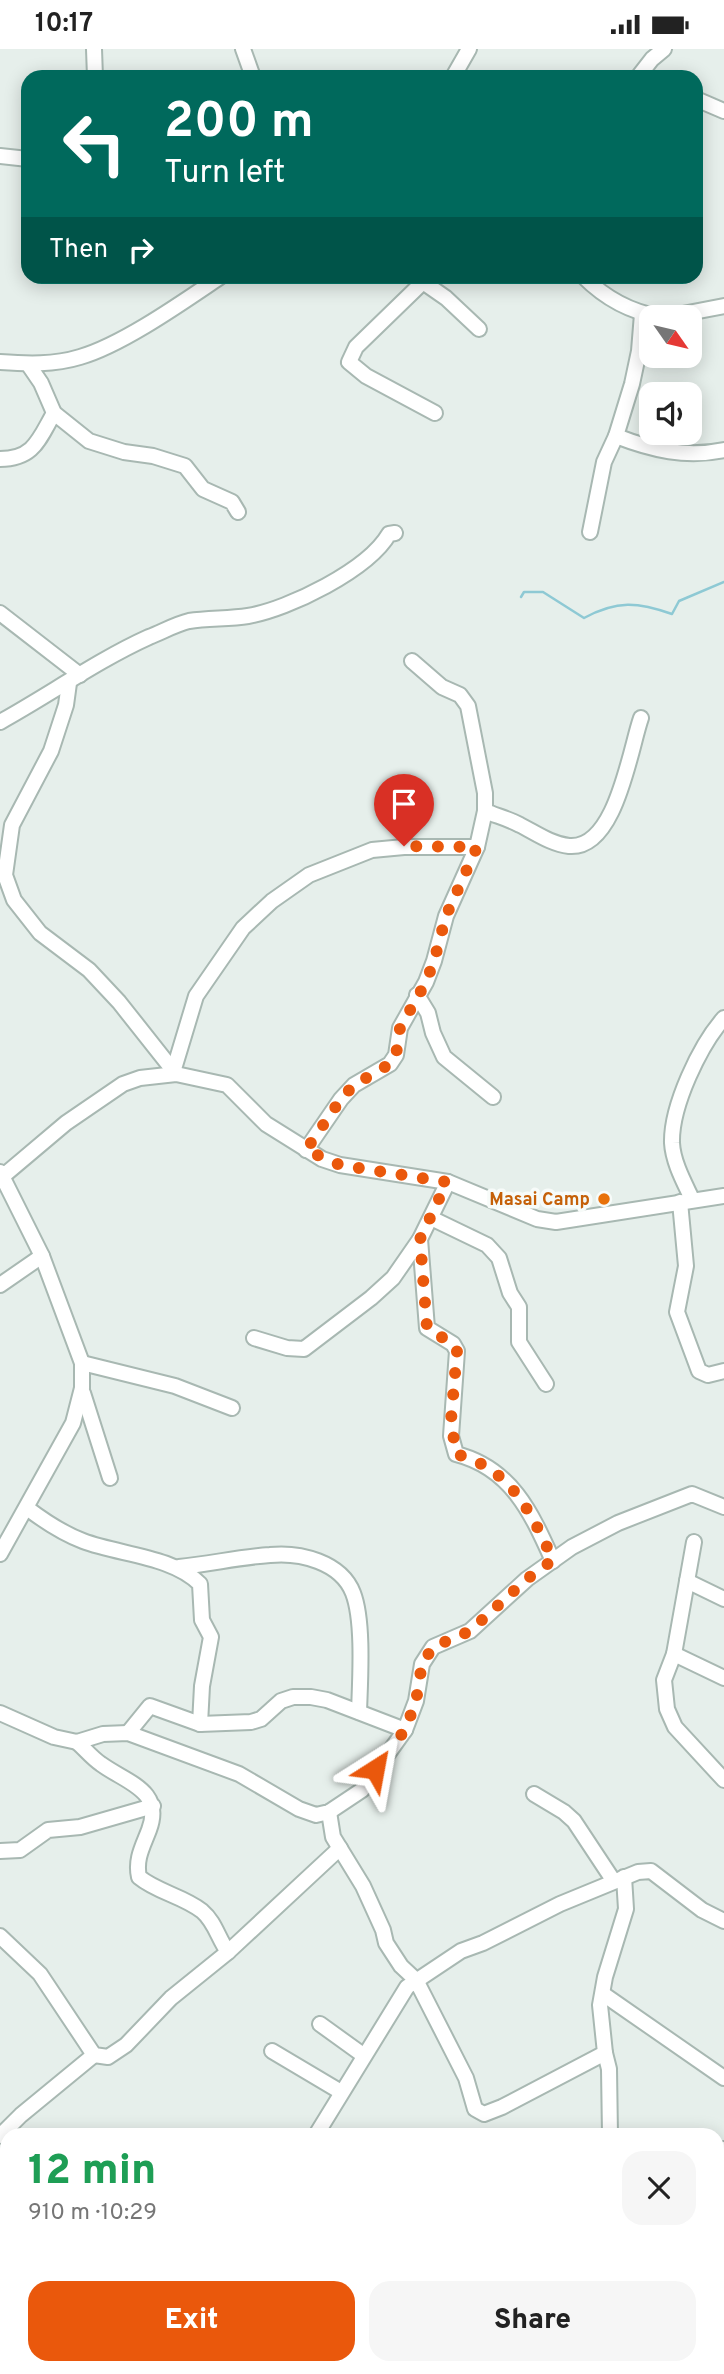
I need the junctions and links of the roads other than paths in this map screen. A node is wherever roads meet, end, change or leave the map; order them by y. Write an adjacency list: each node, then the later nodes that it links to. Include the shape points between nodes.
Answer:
1 (94, 49): 5 (street)
2 (243, 49): 6 (street)
3 (469, 49): 7 (street)
4 (664, 49): 8 (street)
5 (96, 70)
6 (250, 70)
7 (457, 70)
8 (643, 70)
9 (703, 102): 10 (street)
10 (724, 111)
11 (0, 156): 12 (street)
12 (21, 158)
13 (209, 284): 23 (street, via 82,357)
14 (416, 284): 25 (street, via 356,347 349,362)
15 (428, 284): 20 (street)
16 (593, 284): 19 (street)
17 (724, 306): 18 (street)
18 (702, 310)
19 (639, 312)
20 (480, 329)
21 (639, 351): 26 (street)
22 (0, 362): 23 (street)
23 (28, 364): 24 (street)
24 (54, 413): 28 (street, via 32,451); 29 (street, via 101,446 186,465 203,489 232,502)
25 (435, 414)
26 (616, 436): 27 (street, via 675,453); 30 (street, via 604,462)
27 (724, 450)
28 (0, 459)
29 (239, 512)
30 (590, 532)
31 (395, 533): 34 (street, via 342,577 307,595 266,612 187,622 147,638)
32 (3, 620): 34 (street)
33 (412, 661): 37 (street, via 442,687 460,695 468,706)
34 (75, 679): 36 (street); 39 (street, via 51,751 12,825)
35 (641, 718): 37 (street, via 619,800 588,841 570,846)
36 (0, 722)
37 (485, 811): 38 (street)
38 (477, 847): 40 (street); 42 (street, via 372,849 309,875 272,901 243,928 196,996)
39 (3, 876): 42 (street, via 14,900 40,933 120,1002)
40 (417, 995): 43 (street, via 444,1057); 44 (street, via 400,1028 390,1064 354,1085)
41 (724, 1019): 48 (street, via 708,1037 675,1119 672,1144)
42 (175, 1072): 44 (street, via 227,1085 266,1124); 45 (street, via 123,1084)
43 (493, 1097)
44 (306, 1150): 46 (street, via 340,1165)
45 (1, 1175): 51 (street)
46 (447, 1182): 48 (street, via 537,1219 556,1222); 49 (street)
47 (724, 1196): 48 (street)
48 (686, 1201): 55 (street, via 686,1266 677,1313 699,1371 708,1375)
49 (431, 1218): 50 (street); 56 (street, via 487,1245 499,1258 519,1307 519,1342)
50 (420, 1239): 53 (street, via 393,1278 304,1349); 64 (street, via 427,1328 457,1351 451,1420 456,1454 477,1460 513,1487 532,1514)
51 (42, 1256): 52 (street); 54 (street)
52 (0, 1285)
53 (254, 1338)
54 (82, 1363): 57 (street); 58 (street, via 175,1386)
55 (724, 1371)
56 (547, 1384)
57 (82, 1388): 59 (street); 61 (street, via 73,1423)
58 (232, 1408)
59 (110, 1478)
60 (724, 1507): 64 (street, via 692,1494 618,1523)
61 (27, 1508): 63 (street); 65 (street, via 84,1541)
62 (694, 1542): 66 (street)
63 (0, 1554)
64 (553, 1560): 73 (street, via 470,1631 433,1647 422,1664)
65 (179, 1567): 70 (street, via 294,1554 334,1570 353,1593 358,1613); 72 (street, via 200,1584 202,1620 211,1637)
66 (687, 1581): 67 (street); 68 (street)
67 (724, 1599)
68 (674, 1654): 69 (street); 76 (street, via 664,1680 667,1709 675,1727)
69 (724, 1678)
70 (359, 1712): 72 (street, via 327,1700 293,1697 251,1723); 73 (street)
71 (0, 1713): 75 (street)
72 (200, 1724): 74 (street, via 150,1706)
73 (405, 1730): 79 (street, via 362,1790)
74 (128, 1733): 75 (street); 79 (street, via 239,1774 299,1809 316,1815)
75 (77, 1742): 78 (street, via 149,1797)
76 (724, 1780)
77 (534, 1794): 82 (street, via 574,1821)
78 (153, 1806): 81 (street, via 80,1827 48,1829 20,1850); 85 (street, via 151,1826 138,1857 139,1877 201,1910)
79 (329, 1812): 80 (street)
80 (340, 1848): 85 (street); 86 (street, via 363,1886 386,1943)
81 (0, 1851)
82 (618, 1879): 83 (street, via 651,1871); 86 (street, via 461,1951); 87 (street, via 626,1909)
83 (724, 1921)
84 (0, 1936): 91 (street, via 40,1974)
85 (228, 1952): 91 (street, via 171,1998 126,2045 108,2057)
86 (416, 1979): 90 (street, via 466,2077 478,2112 493,2111); 92 (street)
87 (603, 1994): 90 (street, via 600,2014); 93 (street)
88 (320, 2024): 92 (street)
89 (272, 2052): 94 (street)
90 (605, 2053): 97 (street)
91 (94, 2055): 95 (street)
92 (363, 2055): 94 (street)
93 (724, 2078)
94 (341, 2092): 96 (street)
95 (8, 2128)
96 (320, 2128)
97 (610, 2128)

